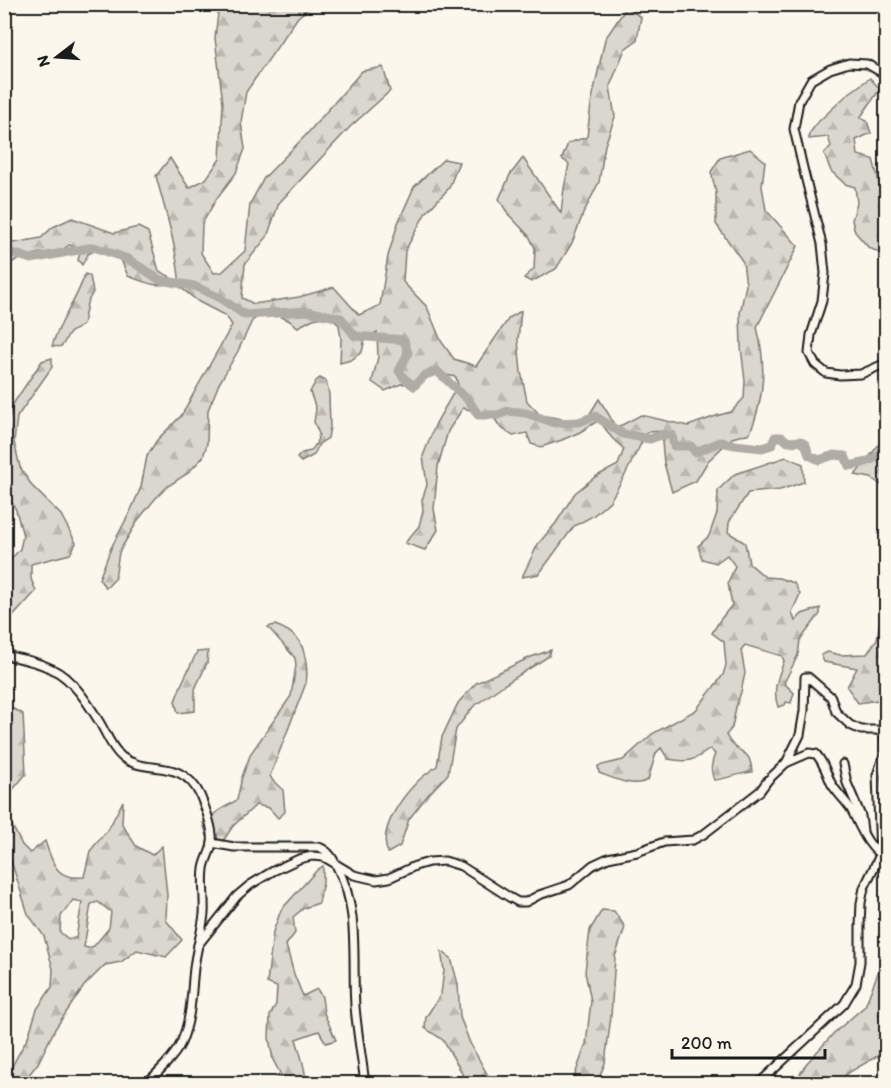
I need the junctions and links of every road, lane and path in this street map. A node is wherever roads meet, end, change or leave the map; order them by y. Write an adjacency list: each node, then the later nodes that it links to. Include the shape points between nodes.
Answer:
1 (886, 75): 2 (street, via 867,64 849,63 811,80 799,101 795,129 825,273 809,353 826,373 840,375 861,374)
2 (886, 363)
3 (4, 655): 8 (street, via 47,666 69,681 125,759 172,770 192,783 208,818)
4 (886, 752): 5 (street, via 884,734 850,725 836,712 831,697 805,676 800,735); 9 (street, via 877,775)
5 (786, 763): 7 (street, via 816,754); 10 (street, via 760,791 693,840 664,843 608,858 570,885 526,902 518,902 461,866 445,861 429,862 376,880 354,875)
6 (843, 764): 7 (street)
7 (863, 833): 9 (street)
8 (212, 843): 10 (street, via 319,848 328,852); 11 (street, via 204,865 204,913)
9 (883, 856): 14 (street, via 864,888 859,973 851,995)
10 (336, 865): 11 (street, via 324,856 312,856 273,871 241,892); 13 (street, via 347,885 354,935 356,1013)
11 (198, 945): 12 (street, via 185,1033 174,1055)
12 (145, 1083)
13 (365, 1083)
14 (758, 1083)

